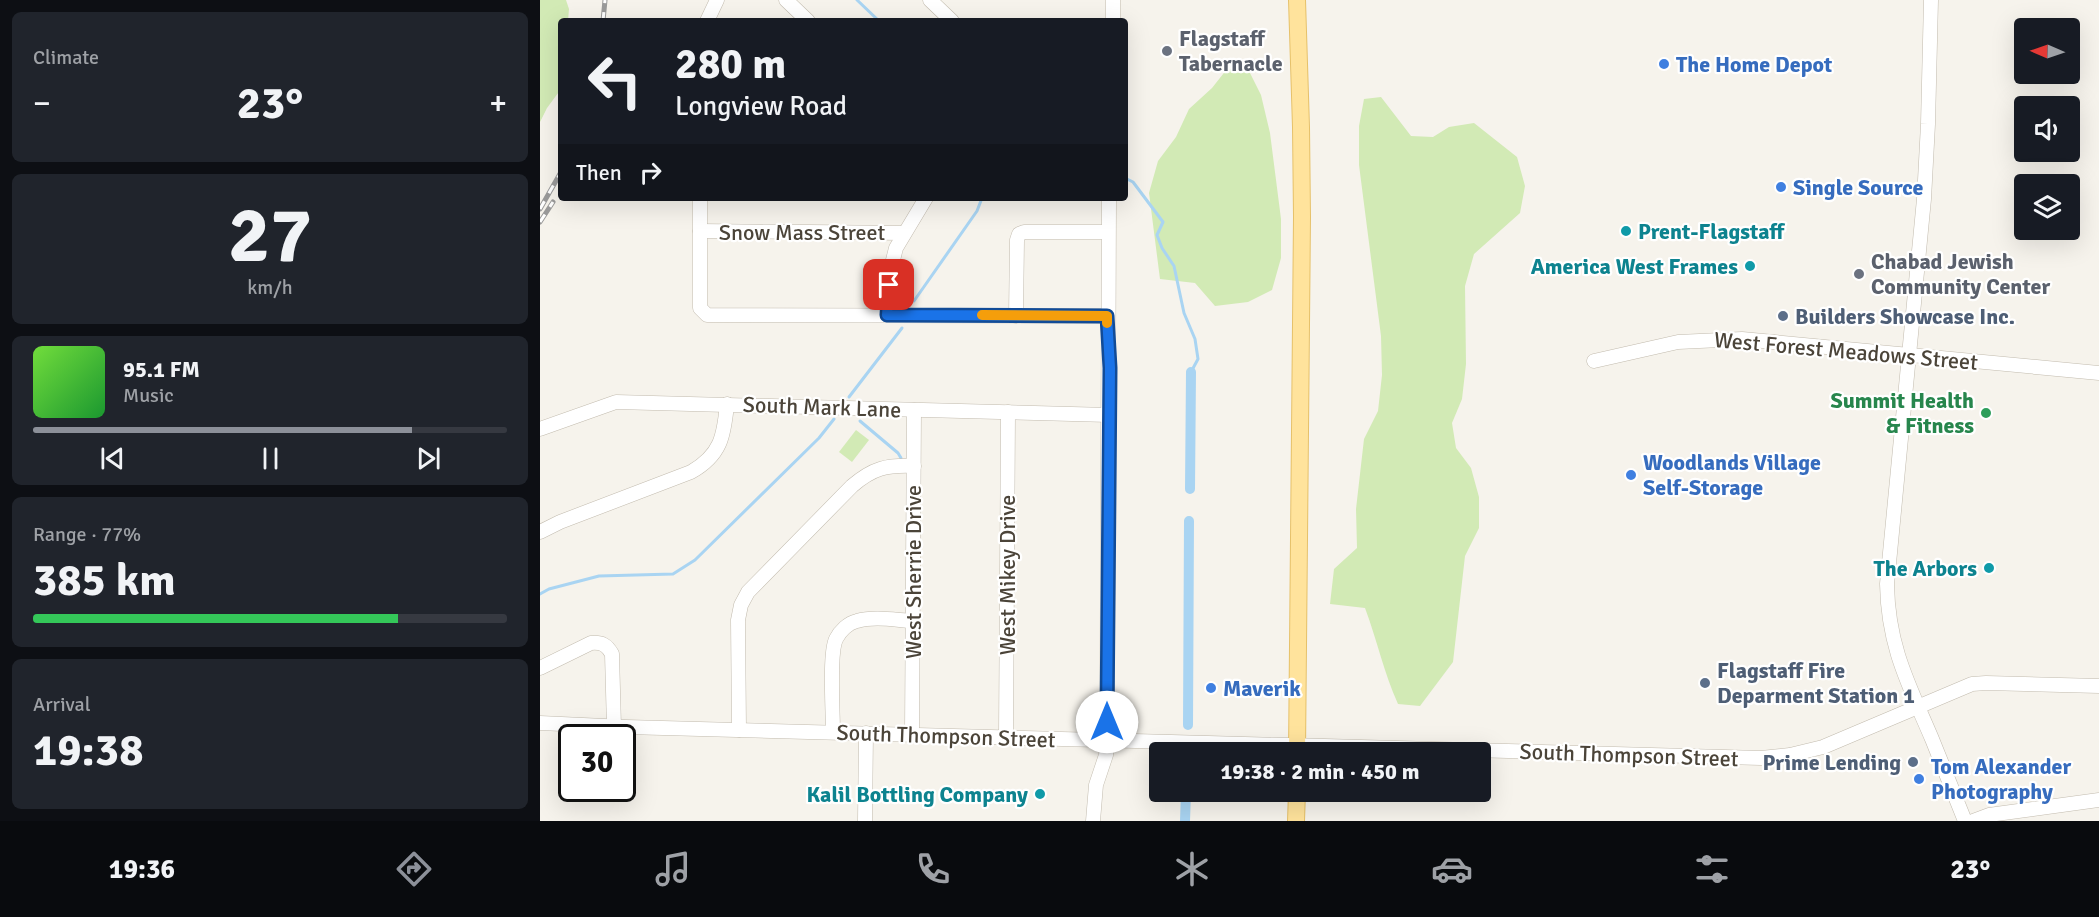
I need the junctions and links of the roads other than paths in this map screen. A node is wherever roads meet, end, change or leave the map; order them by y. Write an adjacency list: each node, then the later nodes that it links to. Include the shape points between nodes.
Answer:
1 (717, 0): 7 (street)
2 (786, 0): 8 (street)
3 (930, 0): 9 (street)
4 (1113, 0): 10 (street)
5 (1298, 0): 44 (main road, via 1302,217)
6 (1930, 0): 20 (street, via 1926,170)
7 (708, 18)
8 (805, 18)
9 (949, 18)
10 (1113, 18)
11 (700, 201): 14 (street)
12 (924, 201): 16 (street)
13 (1109, 201): 15 (street)
14 (700, 231): 16 (street, Snow Mass Street); 17 (street, via 700,308 707,315)
15 (1108, 232): 18 (street, via 1019,234); 19 (street)
16 (904, 233): 17 (street, via 891,265)
17 (887, 315): 18 (street)
18 (1016, 316): 19 (street)
19 (1107, 316): 26 (street)
20 (1910, 355): 21 (street, West Forest Meadows Street, via 1720,339 1656,346); 22 (street, West Forest Meadows Street); 33 (street, via 1887,599 1894,645)
21 (1594, 361)
22 (2099, 373)
23 (727, 404): 24 (street, South Mark Lane); 27 (street, South Mark Lane, via 616,402); 29 (street, via 723,437 701,466)
24 (914, 410): 25 (street, South Mark Lane); 28 (street, West Sherrie Drive)
25 (1008, 412): 26 (street, South Mark Lane); 42 (street, West Mikey Drive)
26 (1109, 415): 43 (street)
27 (540, 429)
28 (914, 466): 30 (street, West Sherrie Drive); 38 (street, via 895,465 865,475 748,592 738,620)
29 (540, 532)
30 (913, 621): 39 (street, via 853,621 837,637 833,654); 41 (street, West Sherrie Drive)
31 (540, 668): 36 (street, via 591,643 607,646 612,654)
32 (2099, 686): 33 (street, South Thompson Street, via 1986,683 1960,688)
33 (1918, 708): 46 (street, South Thompson Street, via 1823,747 1790,755 1761,758); 52 (street)
34 (540, 723): 35 (street, South Thompson Street)
35 (558, 724)
36 (614, 724)
37 (636, 728): 38 (street, South Thompson Street)
38 (739, 730): 39 (street, South Thompson Street)
39 (833, 732): 40 (street, South Thompson Street)
40 (866, 733): 41 (street, South Thompson Street); 49 (street)
41 (912, 735): 42 (street, South Thompson Street)
42 (1006, 738): 43 (street, South Thompson Street)
43 (1107, 741): 45 (street, South Thompson Street); 50 (street, via 1096,785)
44 (1297, 742)
45 (1149, 743)
46 (1491, 753)
47 (2099, 800): 53 (street, via 1989,814)
48 (1297, 802): 51 (main road)
49 (865, 821)
50 (1093, 821)
51 (1296, 821)
52 (1965, 821)
53 (1973, 821)

